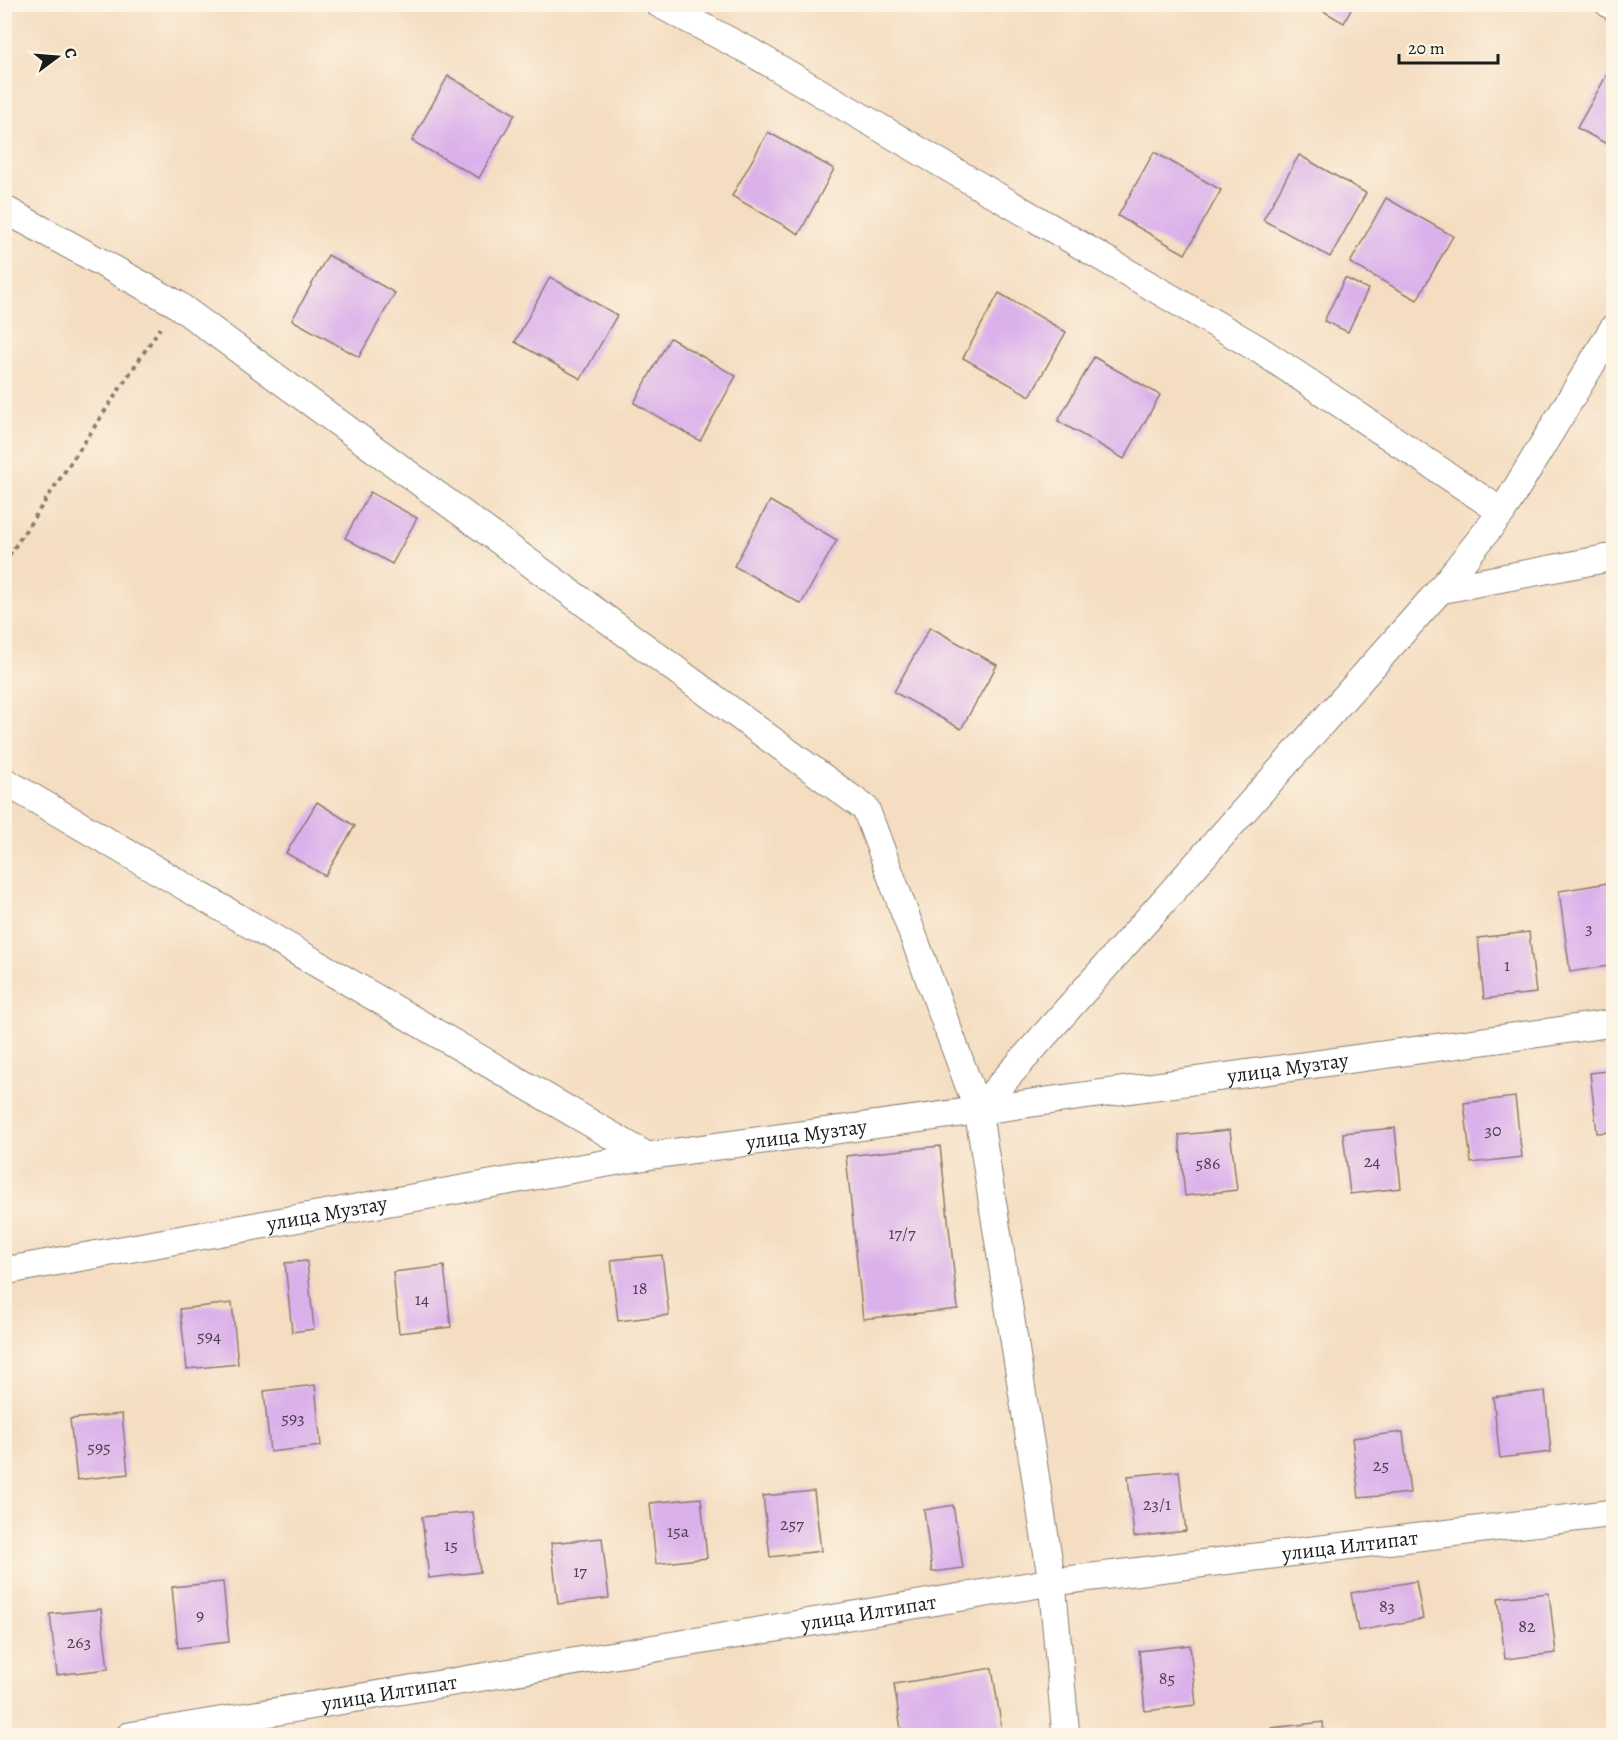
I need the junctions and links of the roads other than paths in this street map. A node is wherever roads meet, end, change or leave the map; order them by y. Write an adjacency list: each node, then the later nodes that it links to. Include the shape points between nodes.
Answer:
1 (659, 4): 6 (street, via 759,57 1260,350)
2 (1609, 4): 3 (street)
3 (1614, 7)
4 (4, 209): 11 (street, via 175,304 866,809)
5 (1614, 327): 6 (street)
6 (1502, 512): 8 (street)
7 (1614, 557): 8 (street)
8 (1440, 590): 11 (street)
9 (4, 781): 12 (street)
10 (1614, 1023): 11 (street, улица Музтау)
11 (978, 1110): 12 (street, улица Музтау); 15 (street)
12 (647, 1156): 13 (street, улица Музтау)
13 (4, 1271)
14 (1614, 1513): 15 (street, улица Илтипат)
15 (1052, 1582): 16 (street, улица Илтипат); 17 (street)
16 (129, 1736)
17 (1066, 1736)

